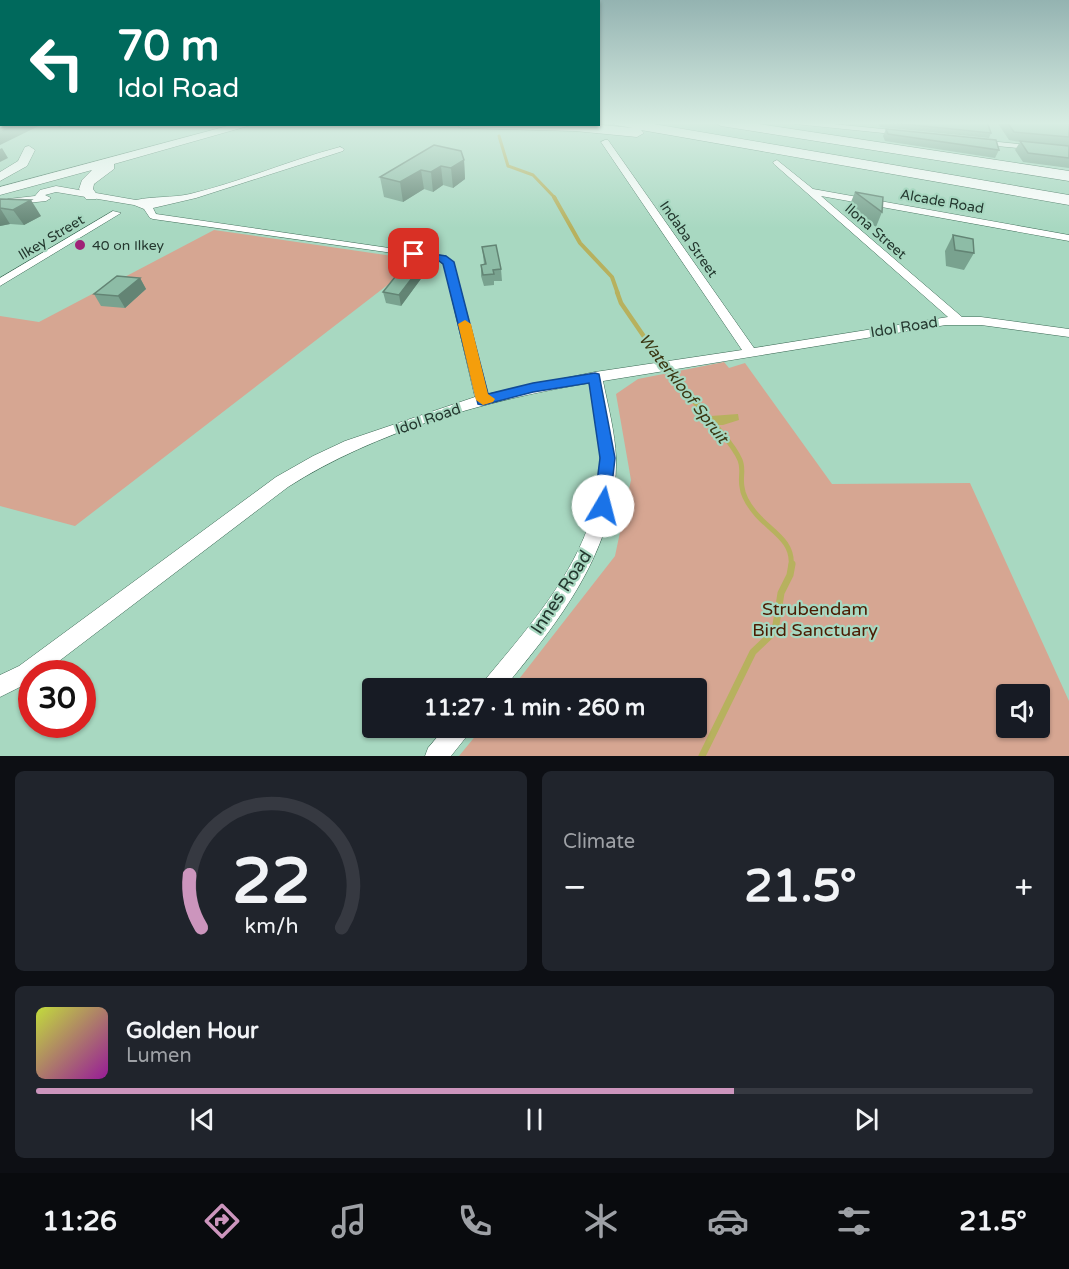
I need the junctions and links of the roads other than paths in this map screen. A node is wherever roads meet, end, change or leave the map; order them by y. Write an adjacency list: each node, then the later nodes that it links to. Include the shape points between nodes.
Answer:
1 (27, 157): 15 (main road, via 23,164)
2 (84, 157): 15 (main road)
3 (124, 157): 21 (main road)
4 (128, 157): 20 (main road, via 91,178 86,186)
5 (314, 157): 24 (street, via 193,196)
6 (616, 157): 34 (street, Indaba Street)
7 (810, 157): 13 (highway)
8 (818, 157): 13 (highway)
9 (854, 157): 18 (highway)
10 (903, 157): 16 (highway)
11 (951, 157): 14 (highway)
12 (777, 162): 17 (street, Ilona Street)
13 (845, 162): 23 (highway)
14 (1069, 176)
15 (0, 178)
16 (1069, 184)
17 (809, 190): 28 (street, Alcade Road); 32 (street, Ilona Street)
18 (1069, 193)
19 (50, 194): 20 (street, via 58,195 61,190); 21 (street); 21 (street); 22 (street)
20 (91, 196): 22 (street)
21 (3, 199)
22 (108, 199): 25 (street)
23 (1069, 200)
24 (160, 202): 25 (street); 26 (street)
25 (136, 203): 26 (street)
26 (148, 207): 29 (street, via 153,216)
27 (116, 213): 31 (street, Ilkey Street)
28 (1069, 238)
29 (388, 251)
30 (414, 254): 36 (street, via 448,262)
31 (0, 284)
32 (958, 320): 33 (street, Idol Road); 34 (street, Idol Road)
33 (1069, 333)
34 (750, 352): 35 (street, Idol Road)
35 (595, 377): 36 (street, Idol Road); 37 (street, Innes Road, via 608,458 598,528 566,590)
36 (483, 400): 38 (street, Idol Road, via 350,446 297,472 39,663)
37 (499, 678)
38 (0, 686)
39 (451, 738): 40 (street)
40 (436, 756)

